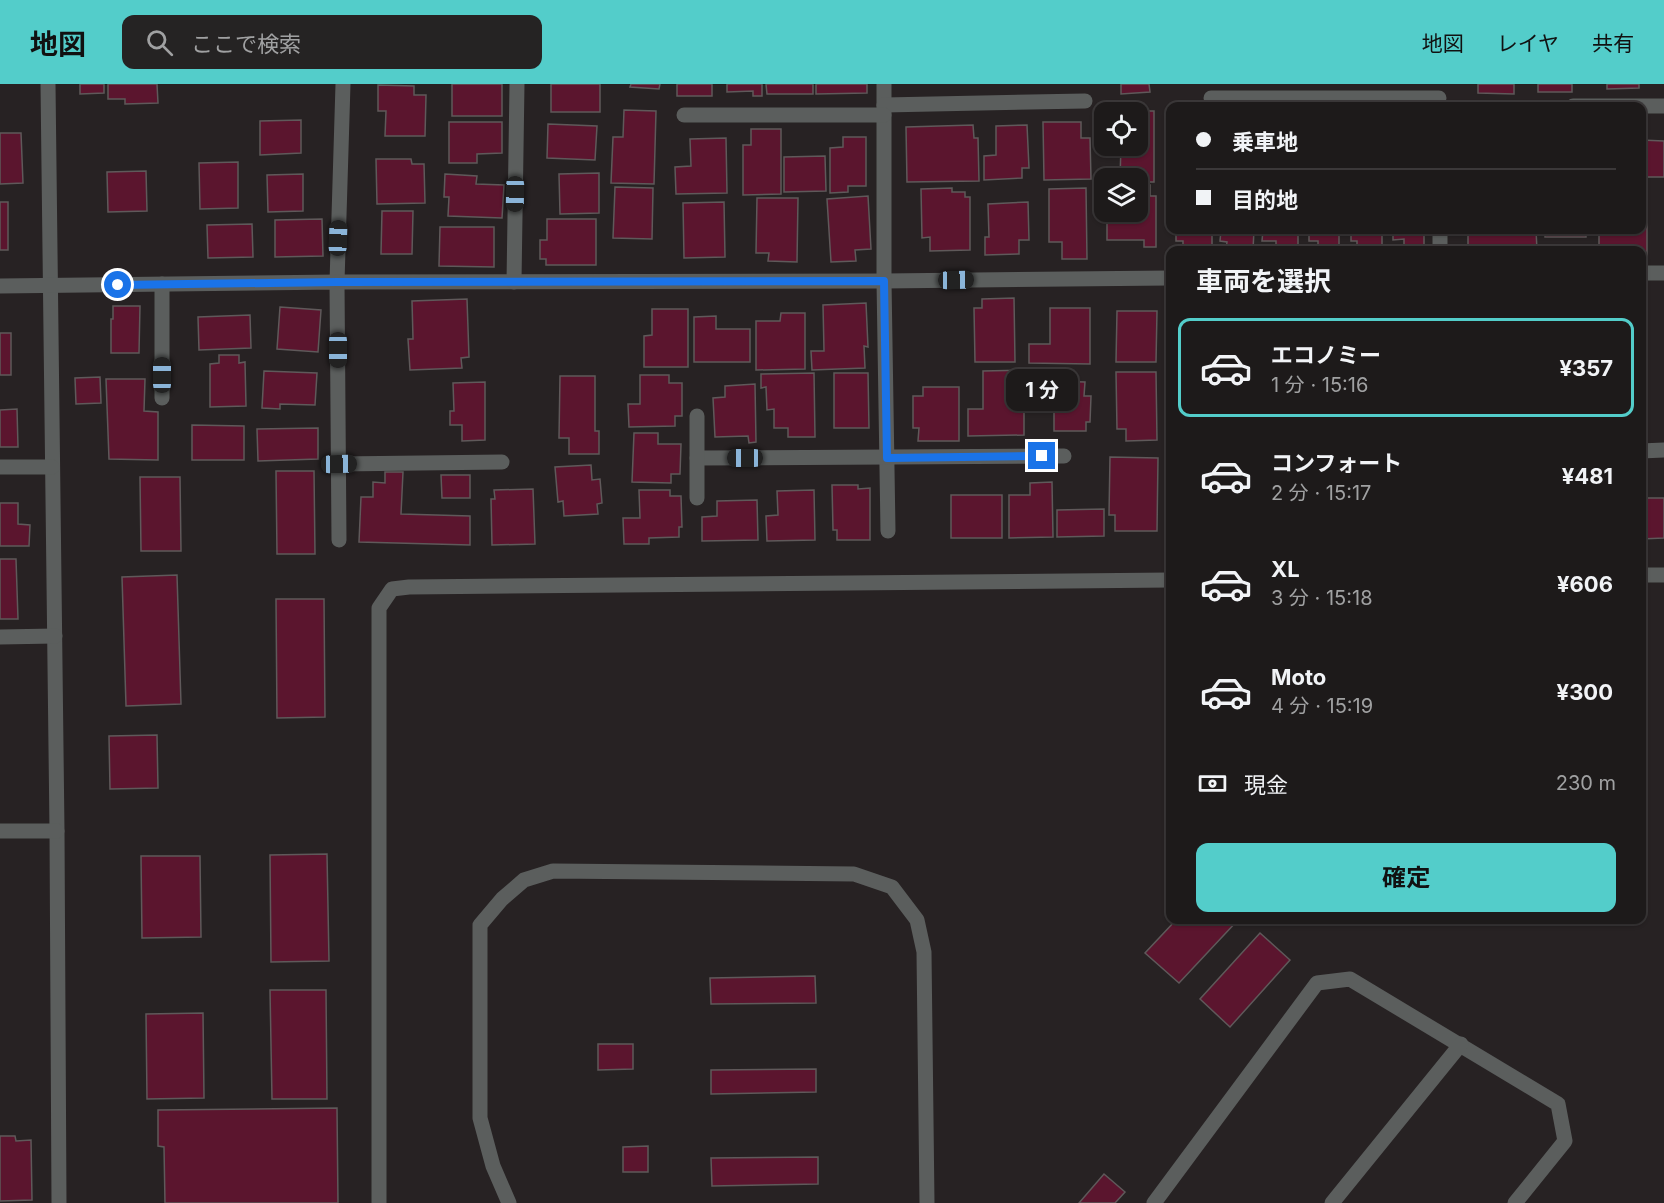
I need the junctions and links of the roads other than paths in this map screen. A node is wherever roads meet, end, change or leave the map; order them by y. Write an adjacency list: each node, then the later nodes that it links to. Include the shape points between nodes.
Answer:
1 (48, 84): 19 (street)
2 (343, 84): 16 (street)
3 (517, 84): 17 (street)
4 (884, 84): 10 (street)
5 (1439, 96): 6 (street)
6 (1211, 98)
7 (1085, 101): 10 (street)
8 (1646, 106): 9 (street)
9 (1664, 106)
10 (884, 110): 11 (street); 15 (street)
11 (684, 115)
12 (1646, 273): 13 (street)
13 (1664, 273)
14 (1166, 278): 15 (street)
15 (884, 281): 17 (street); 27 (street)
16 (337, 282): 17 (street); 18 (street); 29 (street)
17 (514, 282)
18 (162, 284): 19 (street); 21 (street)
19 (50, 285): 20 (street); 31 (street)
20 (0, 286)
21 (162, 398)
22 (697, 416): 26 (street)
23 (1664, 450): 24 (street)
24 (1646, 451)
25 (1064, 456): 27 (street)
26 (697, 458): 27 (street); 32 (street)
27 (887, 458): 33 (street)
28 (502, 462): 29 (street)
29 (339, 464): 34 (street)
30 (0, 467): 31 (street)
31 (52, 467): 38 (street)
32 (697, 498)
33 (888, 531)
34 (339, 540)
35 (1646, 575): 36 (street)
36 (1664, 575)
37 (1166, 580): 44 (street, via 392,589 379,608)
38 (55, 636): 39 (street); 41 (street)
39 (0, 637)
40 (0, 831): 41 (street)
41 (57, 831): 43 (street)
42 (1461, 1044): 47 (street, via 1350,979 1317,983); 48 (street); 49 (street, via 1558,1104 1565,1142)
43 (59, 1203)
44 (379, 1203)
45 (509, 1203): 46 (street, via 493,1166 480,1118 480,925 524,879 553,871 854,874 892,887 917,920 924,952)
46 (927, 1203)
47 (1154, 1203)
48 (1332, 1203)
49 (1515, 1203)

